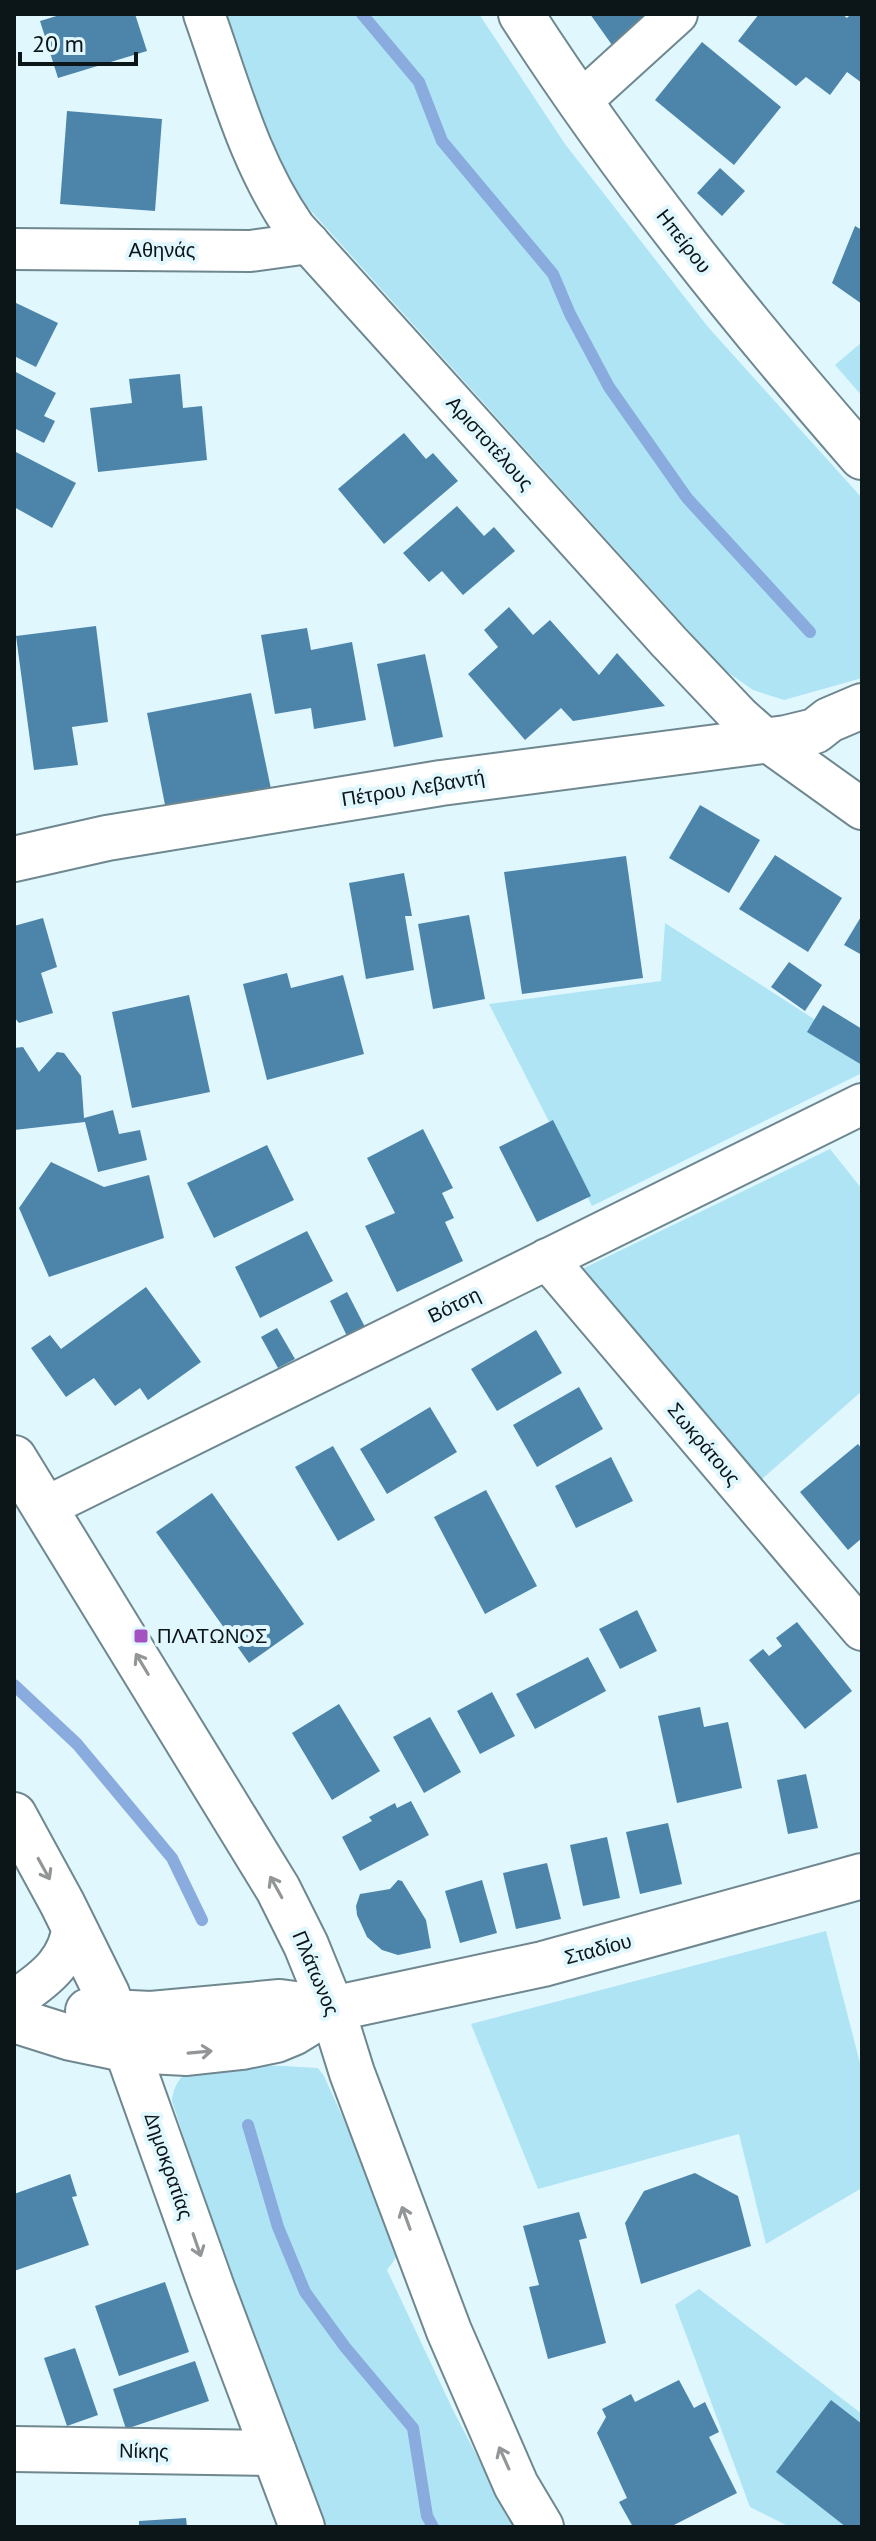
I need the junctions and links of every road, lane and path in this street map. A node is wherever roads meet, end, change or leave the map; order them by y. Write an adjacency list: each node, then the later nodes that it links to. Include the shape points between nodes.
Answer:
1 (204, 14): 5 (street, Αριστοτέλους, via 260,168 282,209)
2 (521, 14): 4 (street, Ηπείρου)
3 (677, 14): 4 (street)
4 (579, 103): 7 (street, Ηπείρου, via 701,263)
5 (309, 243): 6 (street, Αθηνάς, via 250,251); 11 (street, Αριστοτέλους, via 669,642)
6 (14, 249)
7 (862, 457)
8 (862, 706): 9 (street, Πέτρου Λεβαντή)
9 (815, 731): 10 (street, Πέτρου Λεβαντή); 11 (street, Πέτρου Λεβαντή)
10 (862, 736)
11 (767, 741): 12 (street, Αριστοτέλους); 13 (street, Πέτρου Λεβαντή, via 441,783 107,838)
12 (862, 809)
13 (14, 859)
14 (862, 1104): 15 (street, Βότση)
15 (547, 1259): 17 (street, Βότση); 18 (street, Σωκράτους)
16 (14, 1458): 17 (street, Πλάτωνος)
17 (46, 1507): 23 (street, Πλάτωνος, one-way to 17, via 278,1889)
18 (862, 1630)
19 (14, 1815): 21 (street, Δημοκρατίας, one-way to 21)
20 (862, 1876): 23 (street, Σταδίου, via 543,1964)
21 (73, 1924): 22 (street, Σταδίου, via 63,1957); 24 (street, Δημοκρατίας)
22 (16, 2003): 24 (street, Σταδίου, via 60,2006)
23 (332, 2009): 24 (street, Σταδίου, via 267,2002 164,2014); 28 (street, Πλάτωνος, one-way to 23, via 516,2485 449,2331)
24 (122, 2032): 26 (street, Δημοκρατίας, one-way to 26)
25 (14, 2449): 26 (street, Νίκης)
26 (274, 2453): 27 (street, Δημοκρατίας)
27 (302, 2527)
28 (541, 2527)

